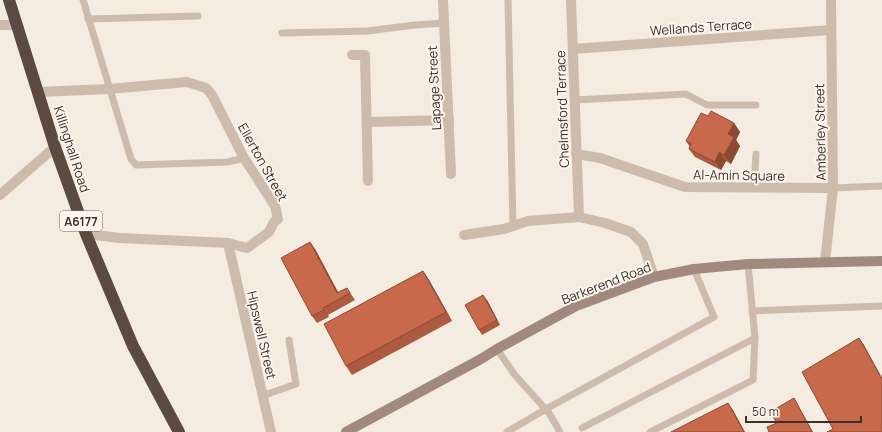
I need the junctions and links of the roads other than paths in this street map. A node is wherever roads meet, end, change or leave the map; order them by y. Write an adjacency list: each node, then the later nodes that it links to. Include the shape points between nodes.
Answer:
1 (9, 0): 11 (highway, Killinghall Road / A6177)
2 (83, 0): 8 (lane)
3 (443, 0): 9 (street, Lapage Street)
4 (508, 0): 33 (lane)
5 (571, 0): 14 (street, Chelmsford Terrace)
6 (831, 0): 12 (street, Amberley Street)
7 (198, 16): 8 (lane)
8 (88, 19): 16 (lane)
9 (444, 24): 13 (lane, via 367,31); 20 (street, Lapage Street)
10 (0, 25): 11 (street)
11 (17, 25): 17 (highway, Killinghall Road / A6177)
12 (831, 30): 14 (street, Wellands Terrace); 30 (street, Amberley Street)
13 (282, 33)
14 (573, 48): 18 (street, Chelmsford Terrace)
15 (352, 55): 21 (street, via 365,55)
16 (109, 89): 17 (street, Ellerton Street); 25 (street, Ellerton Street, via 187,82 206,88); 25 (lane, via 131,159 136,165 228,162)
17 (38, 92): 22 (highway, Killinghall Road / A6177)
18 (575, 100): 19 (lane, via 686,94 707,105); 23 (street, Chelmsford Terrace)
19 (756, 105)
20 (449, 120): 21 (street); 26 (street, Lapage Street)
21 (368, 122): 27 (street)
22 (55, 147): 31 (street); 34 (highway, Killinghall Road / A6177)
23 (576, 154): 29 (street, Al-Amin Square, via 600,158 685,187); 32 (street, Chelmsford Terrace)
24 (756, 154): 29 (lane)
25 (244, 158): 36 (street, Ellerton Street, via 275,206 278,219 269,232 247,248)
26 (452, 174)
27 (368, 182)
28 (882, 186): 30 (lane)
29 (754, 188): 30 (street, Al-Amin Square)
30 (833, 188): 38 (street, Amberley Street)
31 (0, 195)
32 (579, 217): 33 (street, via 528,221); 41 (street, via 631,232 642,244)
33 (513, 226): 35 (street)
34 (86, 234): 36 (street, Ellerton Street); 50 (highway, Killinghall Road / A6177, via 132,346)
35 (464, 235)
36 (228, 243): 47 (street, Hipswell Street)
37 (882, 261): 38 (main road, Barkerend Road)
38 (825, 262): 39 (main road, Barkerend Road)
39 (748, 264): 40 (main road, Barkerend Road); 43 (lane)
40 (694, 269): 41 (main road, Barkerend Road); 48 (lane, via 714,317)
41 (654, 277): 46 (main road, Barkerend Road, via 576,306)
42 (882, 306): 43 (lane)
43 (752, 311): 44 (lane)
44 (755, 338): 49 (lane); 55 (lane, via 753,380)
45 (289, 340): 47 (lane, via 296,384)
46 (497, 349): 48 (lane, via 514,374); 52 (main road, Barkerend Road)
47 (262, 396): 51 (street, Hipswell Street)
48 (547, 411): 53 (lane); 54 (lane)
49 (582, 428)
50 (179, 432)
51 (271, 432)
52 (346, 432)
53 (507, 432)
54 (560, 432)
55 (650, 432)

